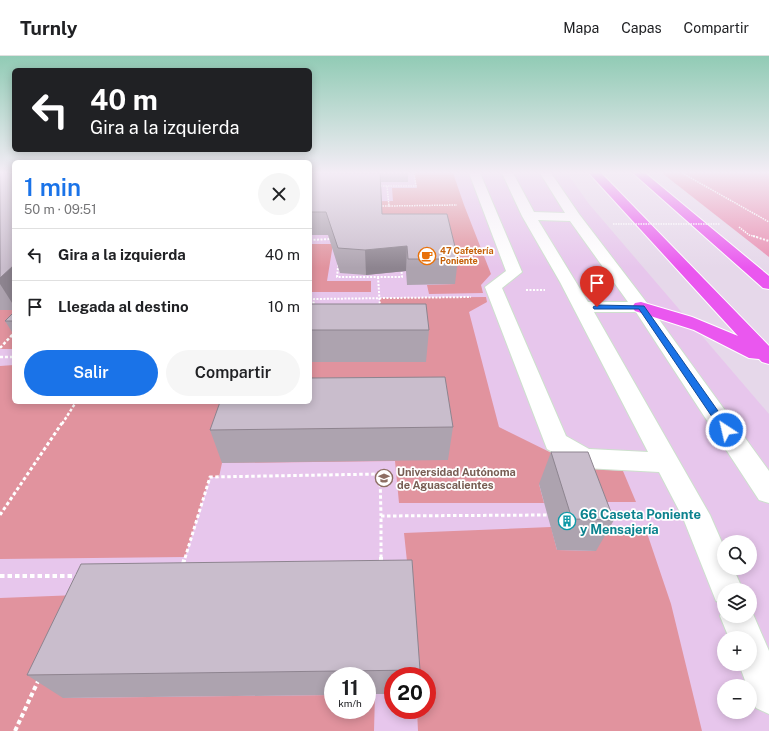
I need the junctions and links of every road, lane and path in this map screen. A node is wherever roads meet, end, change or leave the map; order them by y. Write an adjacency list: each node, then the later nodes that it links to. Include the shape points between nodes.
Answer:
1 (487, 204): 34 (lane, via 514,272 493,287 556,442 585,458)
2 (523, 204): 10 (lane)
3 (566, 204): 11 (lane)
4 (624, 204): 31 (main road)
5 (675, 204): 20 (main road)
6 (738, 204): 12 (path)
7 (457, 205): 9 (path)
8 (375, 206): 9 (path)
9 (390, 206)
10 (529, 216): 11 (lane); 24 (lane)
11 (574, 217): 23 (lane)
12 (769, 222)
13 (613, 224): 14 (path, bridge)
14 (720, 224)
15 (342, 232): 17 (path)
16 (333, 239): 18 (path)
17 (341, 239): 19 (path, via 337,278); 19 (path, via 399,239 402,277)
18 (312, 240)
19 (378, 277): 21 (path)
20 (769, 284)
21 (380, 298): 22 (path); 25 (path)
22 (314, 299): 26 (path)
23 (641, 307): 24 (lane); 32 (main road, via 684,319 726,338); 35 (lane)
24 (582, 308): 34 (lane)
25 (380, 310)
26 (312, 311)
27 (12, 335): 28 (path)
28 (0, 348)
29 (0, 357): 30 (path)
30 (12, 357)
31 (769, 358)
32 (769, 363)
33 (75, 404): 37 (path)
34 (666, 462): 39 (lane)
35 (769, 492)
36 (606, 514): 39 (path)
37 (0, 515)
38 (547, 515): 40 (path)
39 (696, 515): 45 (lane)
40 (381, 516): 41 (path); 42 (path, via 380,474 210,477)
41 (381, 566)
42 (182, 569)
43 (0, 576): 44 (path)
44 (80, 576)
45 (724, 583)
46 (757, 665): 48 (lane)
47 (42, 674): 49 (path)
48 (769, 695)
49 (15, 731)

